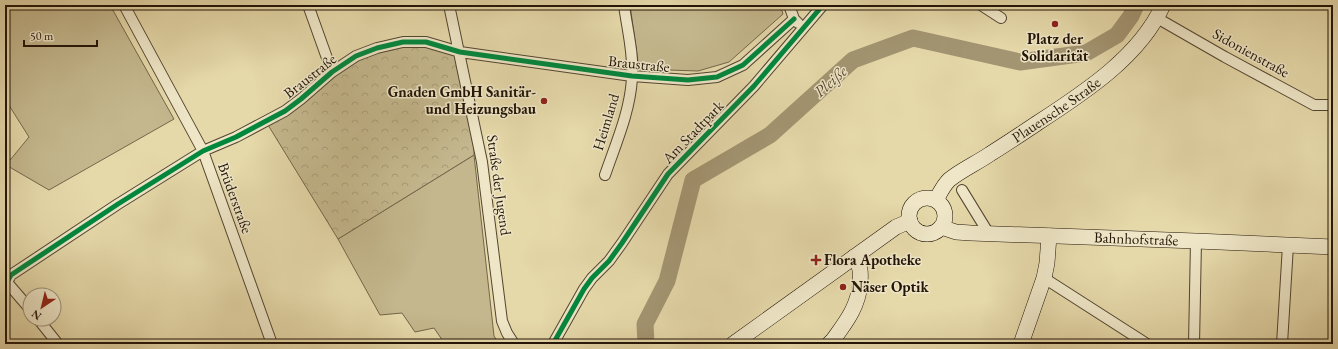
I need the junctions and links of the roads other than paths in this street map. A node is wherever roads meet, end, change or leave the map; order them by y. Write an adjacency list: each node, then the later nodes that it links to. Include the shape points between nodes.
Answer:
1 (124, 5): 16 (street, Brüderstraße)
2 (308, 5): 13 (street, Braustraße)
3 (449, 5): 12 (street, Straße der Jugend)
4 (624, 5): 14 (street, Heimland)
5 (789, 5): 10 (street)
6 (822, 5): 11 (street, Am Stadtpark)
7 (981, 5): 9 (street)
8 (1160, 12): 15 (street, Sidonienstraße, via 1225,56 1314,105); 19 (street, Plauensche Straße, via 1132,50 1104,76 1059,109 949,180)
9 (1001, 18)
10 (794, 19): 11 (street); 14 (street, Braustraße, via 743,65 717,77 688,80)
11 (804, 28): 35 (street, Am Stadtpark, via 754,86 668,174 609,261 592,278)
12 (460, 52): 13 (street, Braustraße, via 426,42 403,42 356,56); 14 (street, Braustraße); 34 (street, Straße der Jugend, via 482,162 502,321)
13 (332, 72): 16 (street, Braustraße, via 285,111)
14 (632, 76): 17 (street, Heimland, via 630,102)
15 (1333, 105)
16 (203, 151): 29 (street, Braustraße, via 118,204 11,275); 33 (street, Brüderstraße)
17 (605, 175)
18 (962, 190): 22 (street)
19 (936, 200): 20 (street, via 924,198 914,204 909,214); 21 (street, via 945,215)
20 (910, 221): 21 (street, via 916,230 927,234); 27 (street, via 896,227)
21 (941, 227): 22 (street, Bahnhofstraße, via 956,232)
22 (989, 234): 23 (street, Bahnhofstraße)
23 (1049, 236): 24 (street, Bahnhofstraße); 28 (street)
24 (1196, 241): 25 (street, Bahnhofstraße); 40 (street)
25 (1288, 245): 26 (street, Bahnhofstraße); 41 (street)
26 (1333, 247)
27 (854, 257): 36 (street); 37 (street, via 860,266 859,296 853,311)
28 (1044, 278): 38 (street); 39 (street)
29 (6, 281): 30 (street)
30 (22, 300)
31 (44, 327): 32 (street)
32 (58, 344)
33 (272, 344)
34 (514, 344)
35 (553, 344)
36 (733, 344)
37 (829, 344)
38 (1020, 344)
39 (1147, 344)
40 (1194, 344)
41 (1282, 344)

